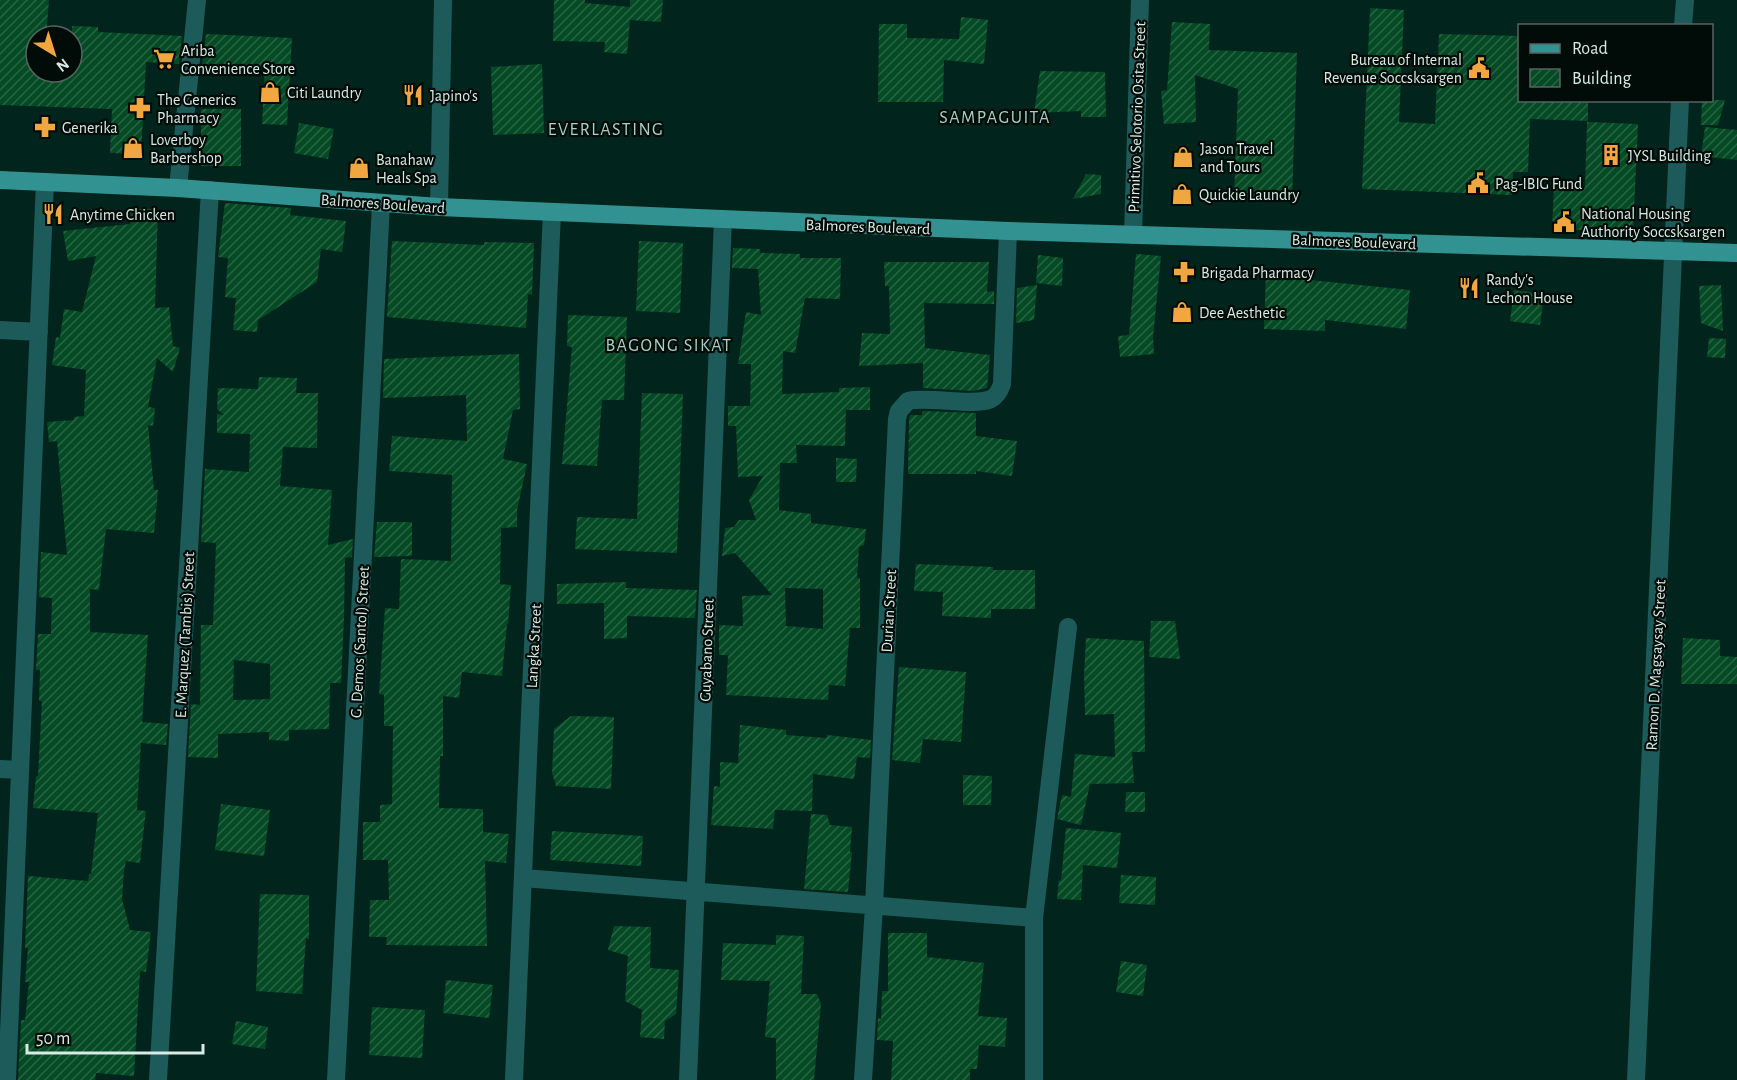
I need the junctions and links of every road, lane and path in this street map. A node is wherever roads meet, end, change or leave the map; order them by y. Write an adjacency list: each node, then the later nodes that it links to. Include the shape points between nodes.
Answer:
1 (197, 0): 9 (street)
2 (443, 0): 12 (street)
3 (1140, 0): 16 (street, Primitivo Selotorio Osita Street)
4 (1685, 0): 5 (street)
5 (1683, 24)
6 (1680, 102): 17 (street, Ramon D. Magsaysay Street)
7 (0, 180): 8 (main road, Balmores Boulevard)
8 (45, 182): 9 (main road, Balmores Boulevard); 20 (street)
9 (178, 188): 10 (main road, Balmores Boulevard)
10 (210, 190): 11 (main road, Balmores Boulevard); 29 (street, E. Marquez (Tambis) Street)
11 (381, 204): 12 (main road, Balmores Boulevard); 30 (street, G. Demos (Santol) Street)
12 (439, 207): 13 (main road, Balmores Boulevard)
13 (552, 212): 14 (main road, Balmores Boulevard); 24 (street, Langka Street)
14 (723, 219): 15 (main road, Balmores Boulevard); 25 (street, Guyabano Street)
15 (1008, 231): 16 (main road, Balmores Boulevard); 26 (street, Durian Street, via 999,391 980,401 908,401 897,419)
16 (1133, 235): 17 (main road, Balmores Boulevard)
17 (1673, 250): 18 (main road, Balmores Boulevard); 35 (street, Ramon D. Magsaysay Street)
18 (1737, 253)
19 (0, 330): 20 (street)
20 (39, 332): 23 (street)
21 (1068, 627): 27 (street)
22 (0, 769): 23 (street)
23 (20, 770): 28 (street)
24 (523, 878): 25 (street); 31 (street, Langka Street)
25 (697, 892): 26 (street); 32 (street, Guyabano Street)
26 (874, 906): 27 (street); 33 (street, Durian Street)
27 (1034, 918): 34 (street)
28 (7, 1080)
29 (158, 1080)
30 (336, 1080)
31 (514, 1080)
32 (688, 1080)
33 (863, 1080)
34 (1034, 1080)
35 (1636, 1080)

